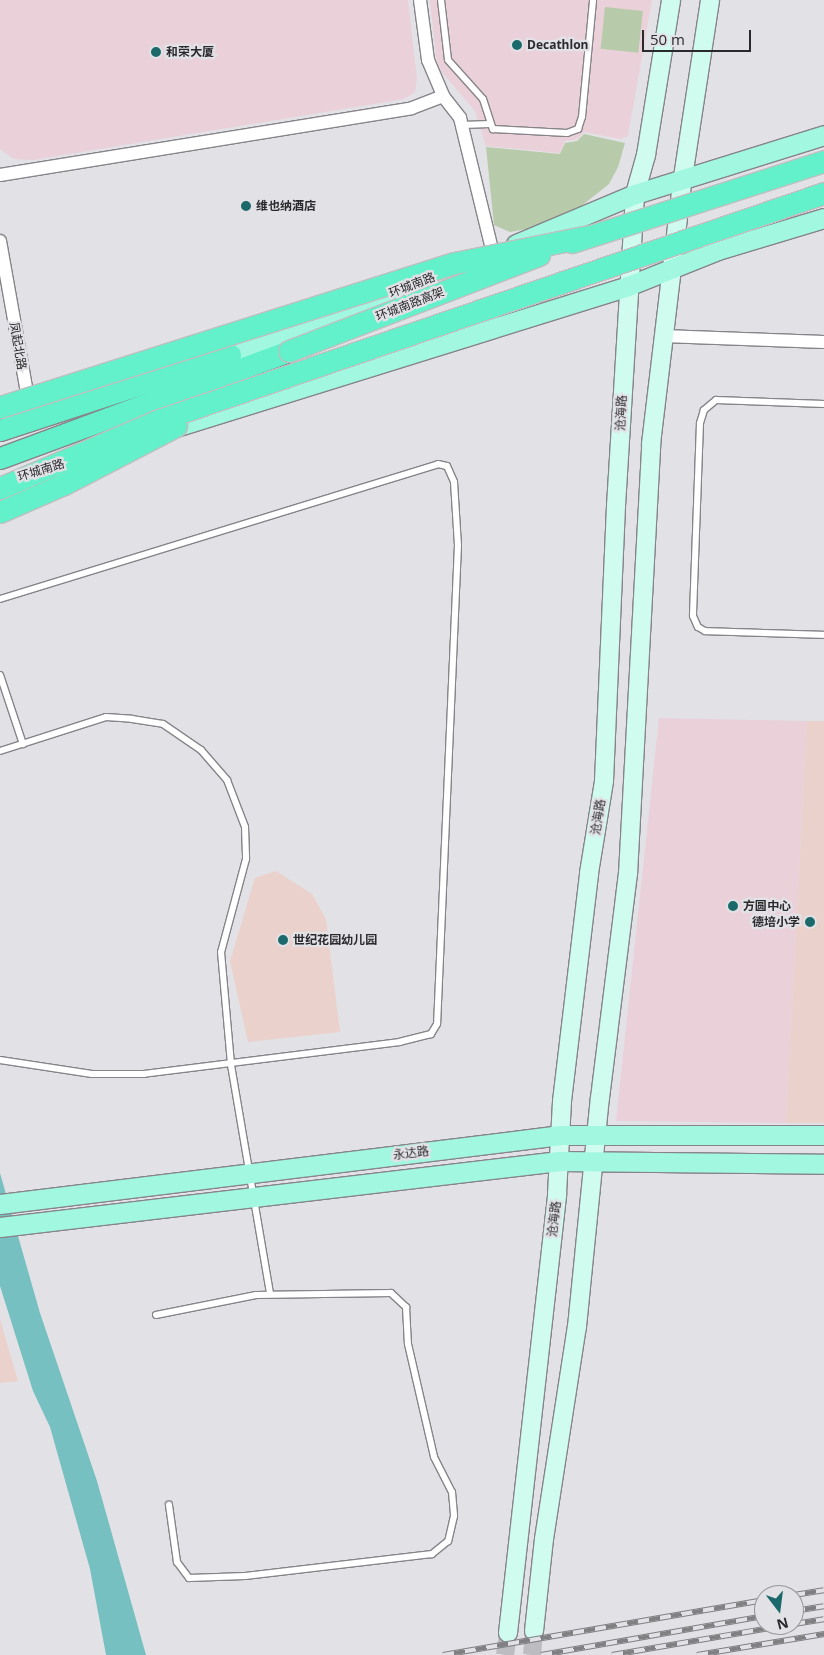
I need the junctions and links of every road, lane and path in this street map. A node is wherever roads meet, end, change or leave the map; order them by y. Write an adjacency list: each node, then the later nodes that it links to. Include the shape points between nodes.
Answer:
1 (420, 0): 6 (street, via 428,60)
2 (441, 0): 7 (lane, via 448,60 483,99)
3 (593, 0): 7 (lane, via 582,117 578,129 567,132 494,129)
4 (671, 0): 14 (main road, 沧海路, via 646,155)
5 (710, 0): 12 (main road)
6 (443, 96): 8 (street, via 453,106); 11 (street, via 412,108)
7 (490, 124): 8 (lane)
8 (462, 125): 18 (street)
9 (824, 135): 12 (main road, 环城南路)
10 (824, 161): 16 (highway, 环城南路高架, bridge)
11 (0, 175)
12 (684, 177): 14 (main road, 环城南路); 19 (main road)
13 (824, 193): 24 (highway, bridge)
14 (635, 194): 18 (main road, 环城南路); 20 (main road, 沧海路)
15 (824, 218): 19 (main road, 环城南路)
16 (584, 237): 26 (highway, bridge, via 455,263); 30 (highway, 环城南路高架, bridge)
17 (0, 241): 27 (street, 凤起北路)
18 (493, 253): 23 (main road, 环城南路)
19 (675, 266): 20 (main road, 环城南路); 21 (main road)
20 (628, 286): 24 (main road, 环城南路); 42 (main road, 沧海路, via 604,781 589,873)
21 (663, 336): 22 (street); 41 (main road, via 651,444 628,874)
22 (824, 342)
23 (230, 355): 27 (highway); 29 (main road, 环城南路)
24 (254, 395): 31 (main road, 环城南路); 32 (highway, bridge, via 156,421); 33 (highway, bridge)
25 (824, 404): 35 (lane, via 716,400 704,410 700,423 693,616 698,626 706,631)
26 (0, 407)
27 (32, 422): 28 (highway)
28 (0, 430)
29 (0, 437)
30 (0, 458)
31 (0, 483)
32 (0, 489)
33 (0, 512)
34 (0, 599): 40 (lane, via 438,464 447,466 454,482 458,545 437,1024 431,1034 400,1042)
35 (824, 635)
36 (0, 675): 37 (lane)
37 (23, 744): 38 (lane); 40 (lane, via 106,717 132,718 164,724 201,750 227,780 245,826 246,859 221,952)
38 (0, 751)
39 (0, 1060): 40 (lane, via 92,1074 144,1074)
40 (231, 1065): 47 (lane)
41 (597, 1133): 42 (main road, 永达路); 43 (main road, 永达路); 45 (main road)
42 (561, 1135): 44 (main road, 沧海路); 47 (main road, 永达路)
43 (824, 1135)
44 (560, 1161): 45 (main road, 永达路); 48 (main road, 永达路); 55 (main road, 沧海路)
45 (595, 1162): 46 (main road, 永达路); 54 (main road, via 577,1327 544,1539)
46 (824, 1164)
47 (249, 1173): 48 (lane); 49 (main road, 永达路)
48 (254, 1197): 50 (main road, 永达路); 51 (lane)
49 (0, 1204)
50 (0, 1227)
51 (270, 1294): 52 (lane); 53 (lane, via 392,1293 406,1307 408,1344 434,1457 452,1492 454,1516 448,1541 432,1554 245,1576 189,1578 177,1562)
52 (156, 1315)
53 (169, 1505)
54 (534, 1631)
55 (508, 1634)

